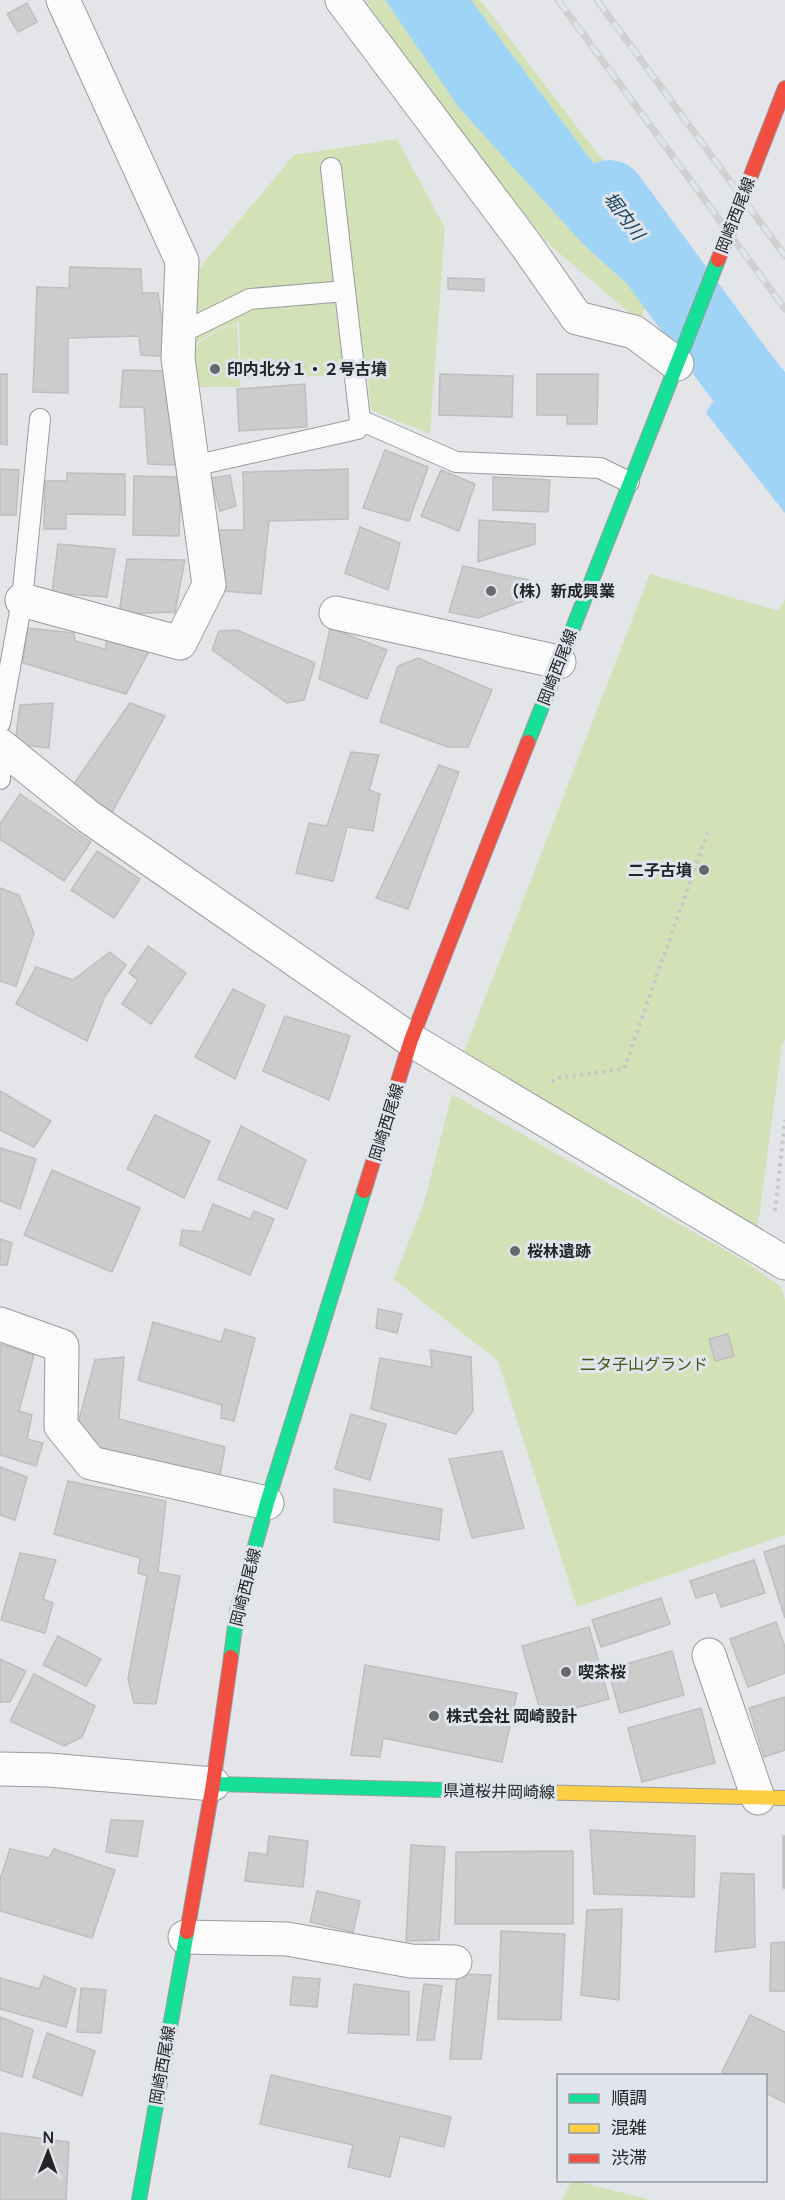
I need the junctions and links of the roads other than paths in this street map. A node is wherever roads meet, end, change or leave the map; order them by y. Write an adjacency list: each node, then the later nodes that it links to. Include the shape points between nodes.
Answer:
1 (63, 0): 6 (street, via 182,261)
2 (342, 0): 7 (street, via 577,318 634,332)
3 (785, 88): 7 (main road, 岡崎西尾線)
4 (331, 168): 5 (lane)
5 (345, 291): 6 (lane, via 250,299); 9 (lane)
6 (180, 334): 10 (street, via 178,358)
7 (677, 364): 11 (main road, 岡崎西尾線)
8 (39, 419): 12 (lane)
9 (360, 420): 10 (lane, via 357,429); 11 (lane, via 456,462 600,468)
10 (194, 466): 12 (street, via 209,585 180,643)
11 (629, 482): 14 (main road, 岡崎西尾線)
12 (22, 600): 15 (lane)
13 (336, 613): 14 (street)
14 (559, 662): 19 (main road, 岡崎西尾線)
15 (0, 723)
16 (0, 745): 19 (street, via 89,817)
17 (0, 772): 18 (lane)
18 (0, 779)
19 (411, 1040): 20 (street); 22 (main road, 岡崎西尾線)
20 (777, 1258)
21 (0, 1324): 22 (street, via 62,1346 61,1426 91,1463)
22 (267, 1503): 25 (main road, 岡崎西尾線, via 237,1611)
23 (709, 1654): 26 (street)
24 (0, 1769): 25 (street)
25 (213, 1784): 26 (main road, 県道桜井岡崎線); 27 (main road, 岡崎西尾線)
26 (772, 1798)
27 (185, 1937): 28 (street, via 287,1939 411,1961); 29 (main road, 岡崎西尾線)
28 (455, 1962)
29 (138, 2200)

